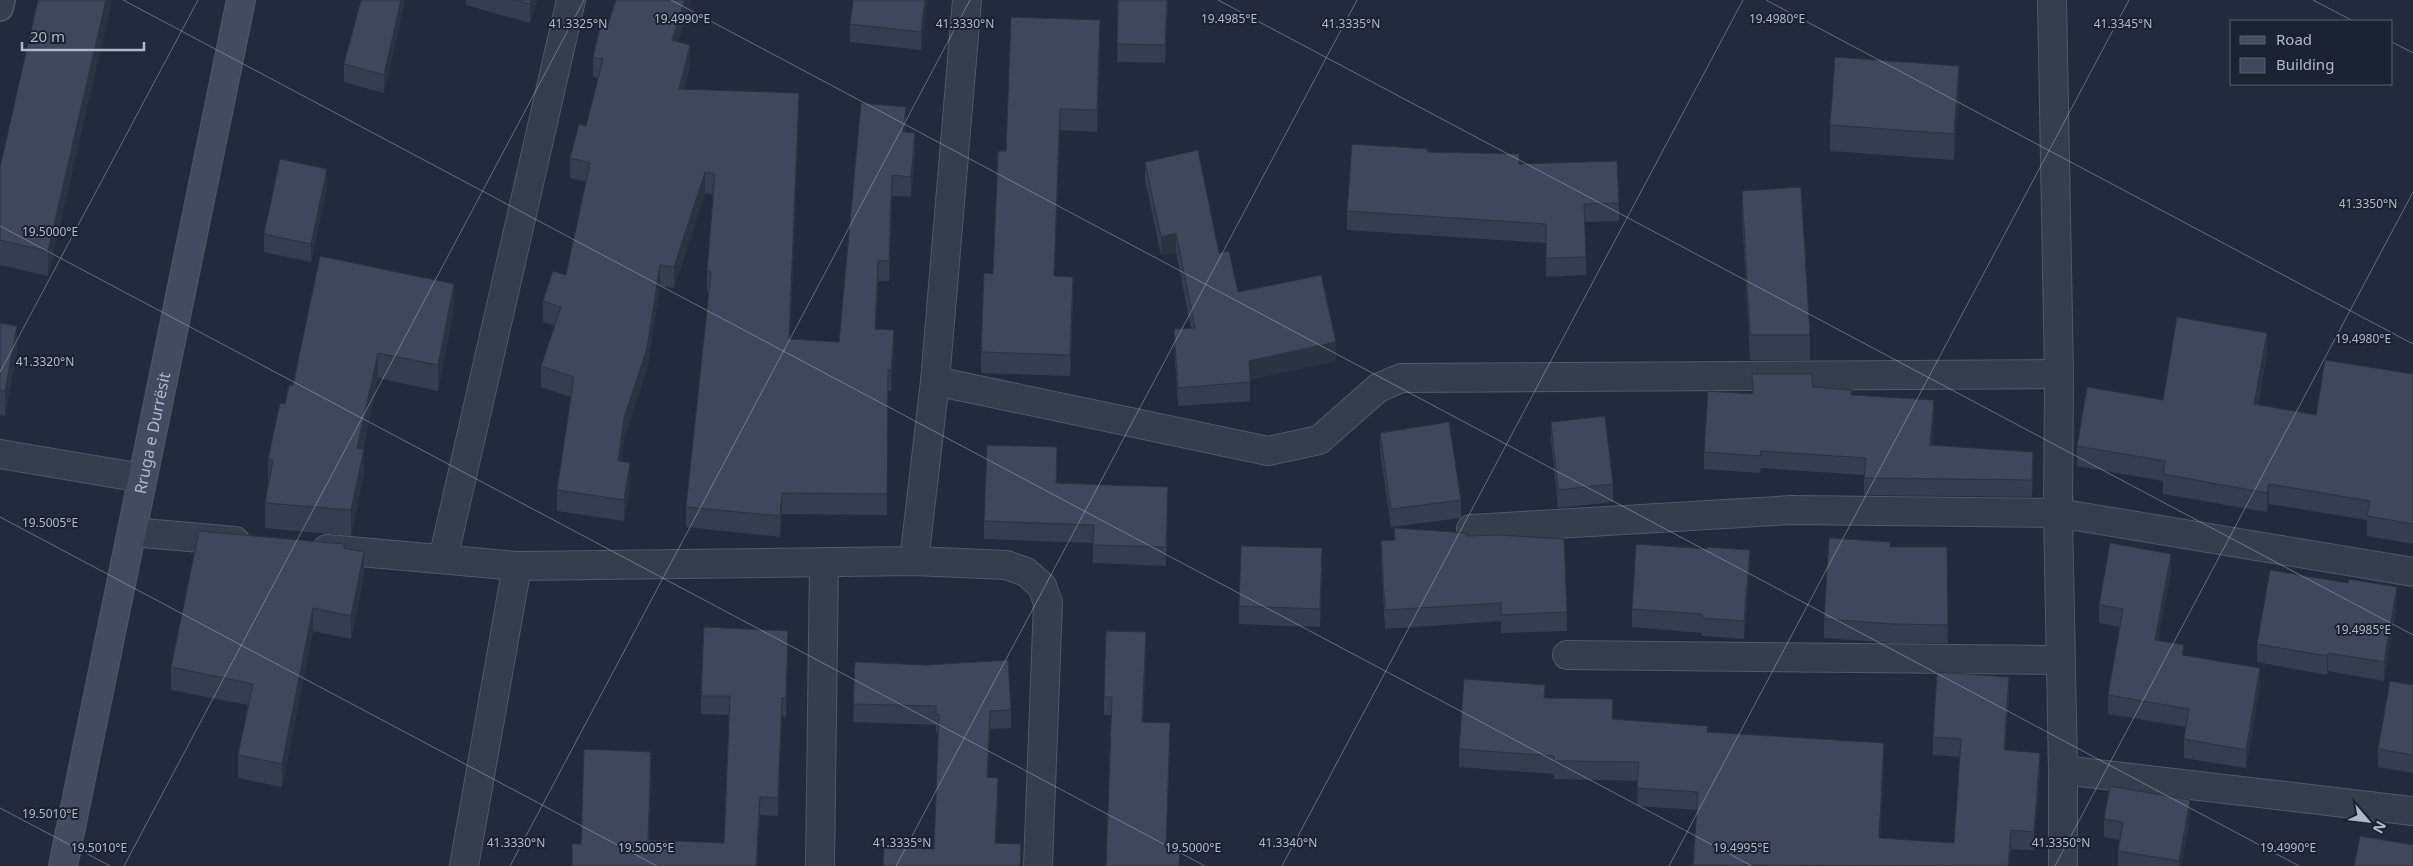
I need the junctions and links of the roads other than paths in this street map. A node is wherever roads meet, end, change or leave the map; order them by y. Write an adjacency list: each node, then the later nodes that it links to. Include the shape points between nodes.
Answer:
1 (2, 0): 6 (lane)
2 (241, 0): 10 (main road, Rruga e Durrësit)
3 (571, 0): 16 (street)
4 (967, 0): 8 (street)
5 (2052, 0): 7 (street)
6 (0, 8)
7 (2059, 374): 8 (street, via 1401,378 1378,388 1319,440 1268,450); 11 (street)
8 (934, 381): 17 (street)
9 (0, 454): 10 (street)
10 (142, 478): 13 (main road, Rruga e Durrësit)
11 (2058, 513): 12 (street, via 1792,510); 20 (street); 22 (street)
12 (1471, 529)
13 (132, 532): 14 (street); 25 (main road, Rruga e Durrësit)
14 (258, 543)
15 (307, 547): 16 (street)
16 (443, 559): 19 (street)
17 (914, 561): 18 (street); 28 (street, via 1006,565 1026,572 1042,586 1048,603)
18 (824, 562): 19 (street); 27 (street)
19 (517, 566): 26 (street)
20 (2413, 572)
21 (1567, 656): 22 (street)
22 (2059, 660): 23 (street)
23 (2063, 770): 24 (street); 29 (street)
24 (2413, 810)
25 (63, 866)
26 (464, 866)
27 (820, 866)
28 (1038, 866)
29 (2062, 866)

